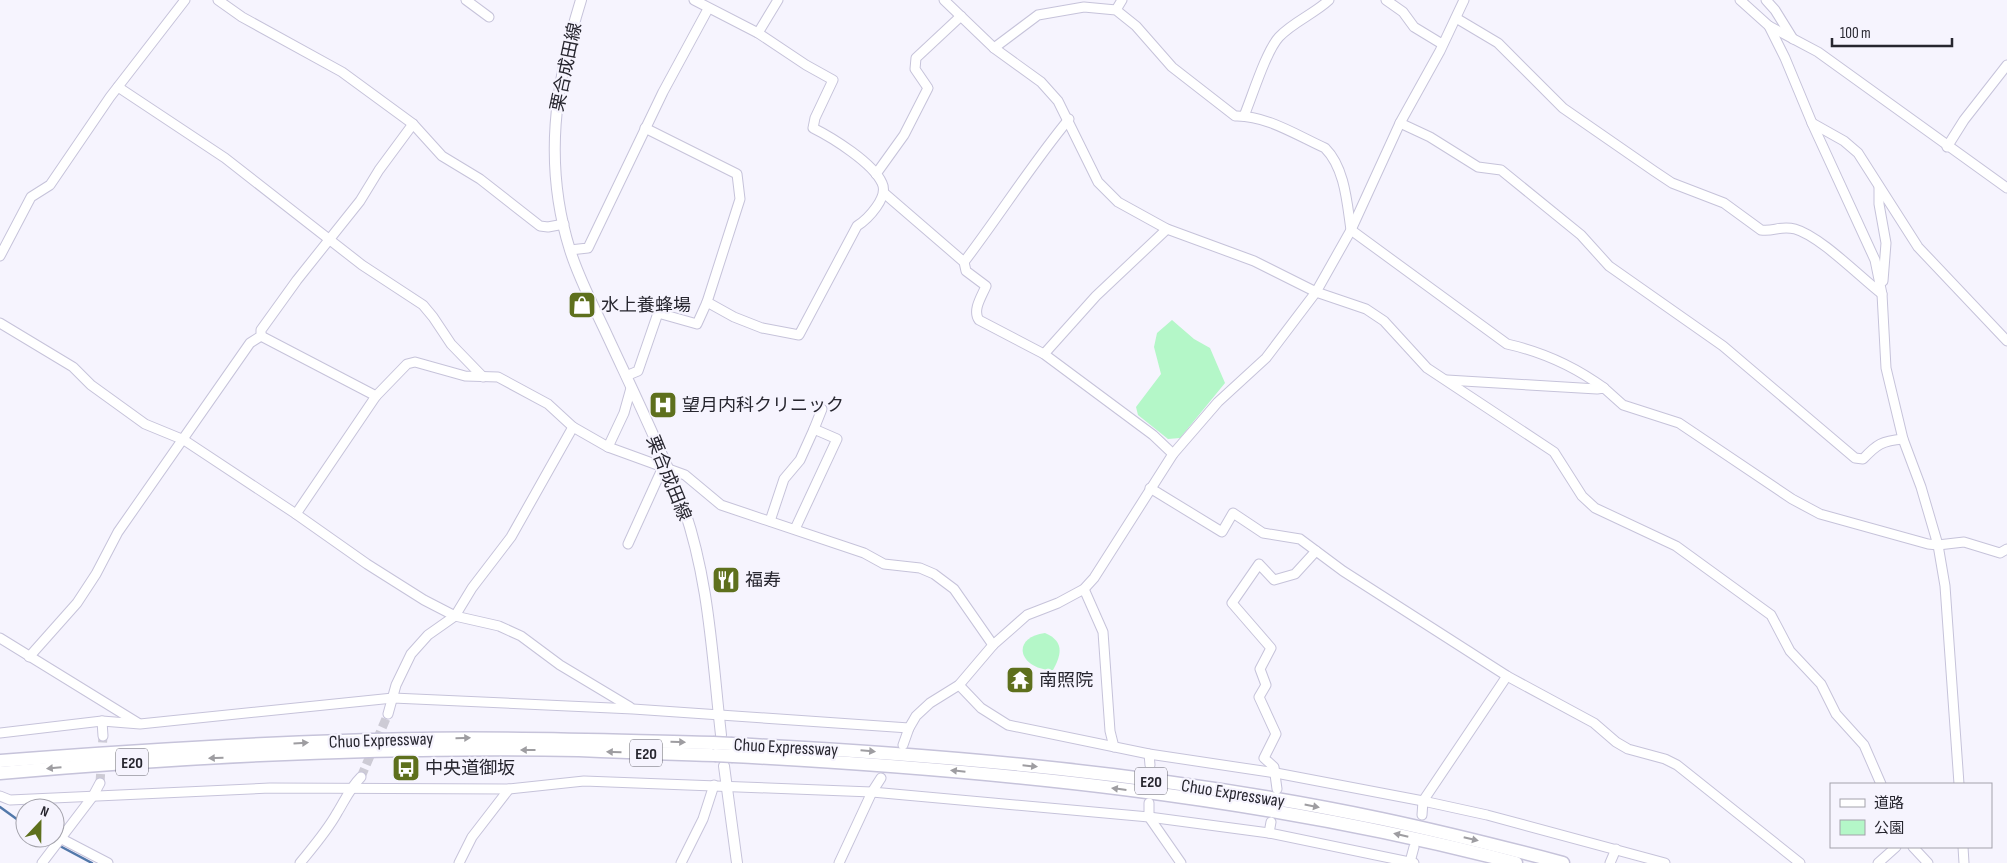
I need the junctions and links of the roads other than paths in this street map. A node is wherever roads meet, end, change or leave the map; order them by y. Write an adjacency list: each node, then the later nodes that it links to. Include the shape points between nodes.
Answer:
1 (185, 0): 25 (street)
2 (218, 0): 30 (street, via 242,17 342,72)
3 (466, 0): 17 (street)
4 (581, 0): 37 (main road, 栗合成田線, via 568,42 555,119 557,187)
5 (694, 0): 14 (street)
6 (778, 0): 20 (street)
7 (944, 0): 16 (street)
8 (1122, 0): 15 (street)
9 (1329, 0): 26 (street, via 1277,39)
10 (1386, 0): 22 (street, via 1403,12 1414,27)
11 (1464, 0): 18 (street)
12 (1740, 0): 19 (street)
13 (1766, 0): 21 (street)
14 (708, 9): 20 (street); 31 (street)
15 (1116, 10): 23 (street, via 1084,7 1038,15); 26 (street, via 1136,26 1172,66 1235,116)
16 (961, 16): 23 (street); 33 (street, via 916,58 915,69 928,88 904,135)
17 (490, 17)
18 (1456, 18): 22 (street); 45 (street, via 1498,43 1563,108 1654,172 1672,183 1724,204 1761,230 1781,227 1797,230 1819,241)
19 (1769, 26): 21 (street); 29 (street)
20 (758, 33): 33 (street, via 833,80 813,128 840,142)
21 (1794, 40): 32 (street, via 1818,52)
22 (1442, 44): 28 (street)
23 (994, 48): 27 (street, via 1041,82)
24 (2007, 65): 32 (street)
25 (118, 87): 40 (street, via 225,158); 42 (street, via 50,185 31,197)
26 (1244, 116): 39 (street, via 1268,122 1325,148 1332,155 1341,179)
27 (1069, 119): 38 (street, via 1098,182 1118,202); 43 (street)
28 (1400, 123): 39 (street); 60 (street, via 1430,137 1478,167 1501,170 1581,235 1609,266 1723,346 1855,458 1863,459 1882,442)
29 (1812, 123): 34 (street, via 1858,152); 45 (street, via 1875,260)
30 (413, 124): 37 (street, via 442,156 480,179 540,226); 40 (street)
31 (645, 128): 41 (street, via 588,248); 46 (street, via 737,174 740,199)
32 (1947, 147): 35 (street)
33 (876, 174): 36 (street, via 883,183)
34 (1879, 187): 45 (street, via 1886,243); 49 (street, via 1918,247)
35 (2007, 188)
36 (884, 193): 43 (street); 46 (street, via 869,218 857,226 799,335 762,328)
37 (564, 224): 41 (main road, 栗合成田線)
38 (1167, 229): 44 (street, via 1254,262); 50 (street, via 1096,296)
39 (1351, 230): 44 (street); 55 (street, via 1507,344 1534,350 1584,374)
40 (329, 240): 48 (street, via 261,330); 52 (street, via 423,305 456,350)
41 (570, 250): 51 (main road, 栗合成田線)
42 (0, 256)
43 (964, 262): 50 (street, via 966,271 986,286 976,310 978,320)
44 (1316, 292): 53 (street, via 1366,309 1384,321 1427,368); 63 (street, via 1266,358 1218,402)
45 (1882, 294): 60 (street, via 1886,368)
46 (707, 302): 51 (street, via 697,324 658,313 638,371)
47 (0, 323): 61 (street, via 73,367 145,424)
48 (261, 336): 56 (street); 61 (street, via 250,343)
49 (2007, 341)
50 (1044, 354): 63 (street, via 1116,406)
51 (626, 376): 54 (main road, 栗合成田線)
52 (483, 377): 56 (street, via 465,376 415,362 407,364); 58 (street, via 498,377 515,385 548,404)
53 (1447, 380): 55 (street); 102 (street, via 1554,452 1582,496 1595,508 1676,546 1771,614 1790,650 1820,684 1836,714 1864,744)
54 (631, 388): 62 (street, via 624,413); 64 (main road, 栗合成田線)
55 (1604, 388): 70 (street, via 1623,405 1679,423 1792,499 1820,514)
56 (376, 396): 66 (street)
57 (822, 410): 59 (street)
58 (573, 427): 62 (street); 74 (street, via 512,537 472,588)
59 (814, 429): 67 (street, via 800,460 784,478); 68 (street, via 836,439)
60 (1903, 439): 70 (street)
61 (184, 440): 66 (street); 77 (street, via 118,532 76,603)
62 (608, 447): 64 (street)
63 (1173, 454): 65 (street)
64 (665, 468): 67 (street, via 685,475 721,505); 69 (street); 83 (main road, 栗合成田線, via 683,509 702,574)
65 (1150, 488): 72 (street, via 1222,532 1233,513 1263,533 1300,539); 73 (street, via 1118,542)
66 (296, 514): 74 (street, via 367,564)
67 (770, 522): 68 (street)
68 (795, 529): 76 (street, via 864,553 884,564 920,568 934,574 954,589)
69 (628, 544)
70 (1938, 545): 71 (street, via 1964,542 2000,553); 103 (street, via 1945,586)
71 (2007, 549)
72 (1316, 551): 78 (street); 98 (street, via 1296,574 1274,580 1259,564 1232,603 1271,648 1260,669 1266,686 1259,697 1276,734 1264,758)
73 (1084, 589): 76 (street, via 1027,615); 91 (street, via 1104,632 1110,731)
74 (455, 616): 80 (street, via 428,635 411,654); 81 (street, via 499,626 522,636 588,683)
75 (0, 638): 77 (street)
76 (993, 645): 79 (street)
77 (29, 657): 85 (street)
78 (1507, 676): 112 (street); 139 (street, via 1594,723 1628,750 1677,764)
79 (958, 685): 86 (street, via 930,703); 91 (street, via 981,708 1008,725)
80 (393, 698): 81 (street); 82 (street); 85 (street)
81 (633, 709): 83 (street)
82 (388, 714)
83 (719, 716): 86 (street); 89 (main road, 栗合成田線)
84 (102, 721): 85 (street); 87 (street); 88 (street)
85 (140, 724)
86 (909, 728): 90 (street)
87 (0, 733)
88 (103, 736)
89 (716, 744): 92 (highway, Chuo Expressway / E20, bridge); 94 (highway, Chuo Expressway / E20, one-way to 89, via 174,748 422,739 538,738); 97 (highway, Chuo Expressway / E20, one-way to 97, via 175,759)
90 (903, 745)
91 (1114, 747): 93 (street)
92 (733, 750): 135 (highway, Chuo Expressway / E20, one-way to 92, via 1378,830 1172,796 1067,782); 136 (highway, Chuo Expressway / E20, one-way to 136, via 843,750 1070,770 1174,784 1380,819)
93 (1149, 754): 96 (street); 98 (street)
94 (0, 761)
95 (724, 766): 106 (main road)
96 (1150, 766)
97 (0, 773)
98 (1276, 773): 108 (street); 112 (street)
99 (361, 777): 105 (street)
100 (881, 778): 109 (street)
101 (100, 783): 111 (street)
102 (1881, 783)
103 (1959, 783)
104 (714, 785): 106 (street); 107 (street, via 584,781); 130 (street, via 703,819)
105 (350, 788): 107 (street); 111 (street, via 192,790); 128 (street, via 338,812)
106 (727, 788): 109 (street); 131 (main road)
107 (509, 789): 129 (street, via 472,837)
108 (1277, 790)
109 (872, 792): 115 (street); 132 (street)
110 (0, 796): 111 (street, via 10,800)
111 (93, 796): 117 (street)
112 (1423, 801): 114 (street); 125 (street)
113 (1149, 803): 115 (street)
114 (1422, 815)
115 (1149, 817): 118 (street); 133 (street)
116 (1271, 822): 118 (street)
117 (65, 833)
118 (1269, 833): 134 (street)
119 (65, 845): 127 (street)
120 (1414, 847): 134 (street)
121 (53, 848): 126 (street)
122 (1895, 848): 140 (street)
123 (1914, 848): 141 (street)
124 (1963, 848): 142 (street)
125 (1616, 849): 137 (street); 138 (street)
126 (42, 863)
127 (108, 863)
128 (300, 863)
129 (459, 863)
130 (681, 863)
131 (737, 863)
132 (839, 863)
133 (1181, 863)
134 (1412, 863)
135 (1516, 863)
136 (1563, 863)
137 (1610, 863)
138 (1665, 863)
139 (1800, 863)
140 (1878, 863)
141 (1928, 863)
142 (1964, 863)

